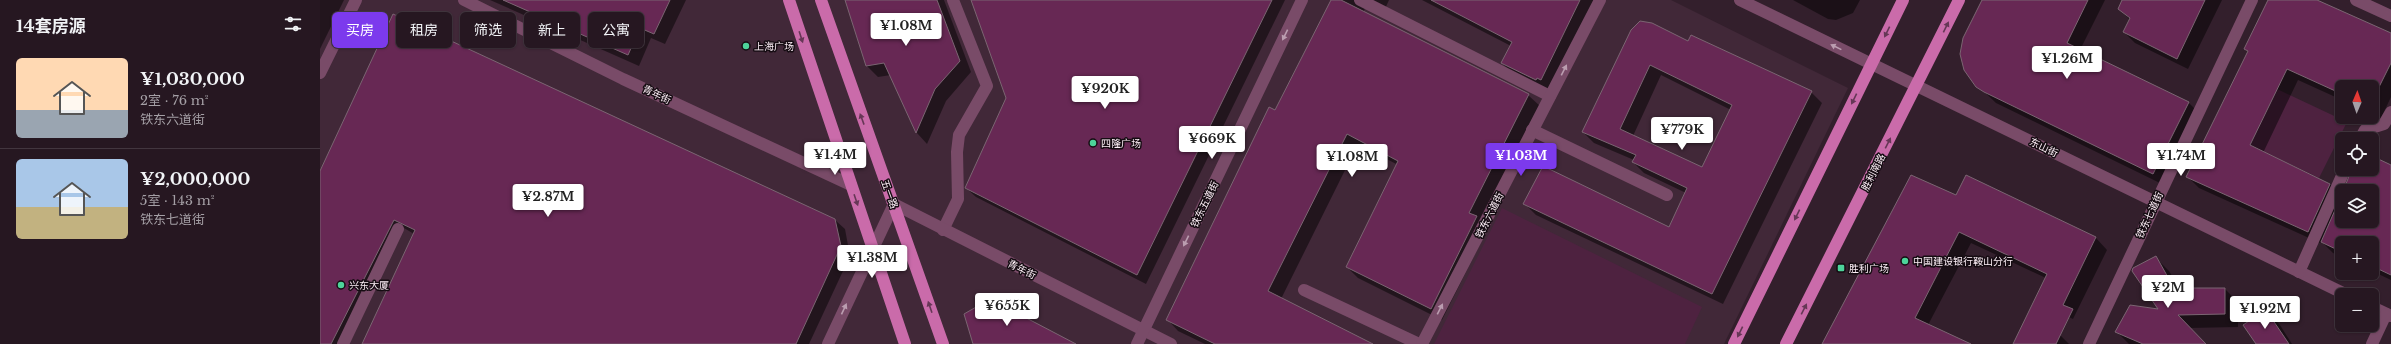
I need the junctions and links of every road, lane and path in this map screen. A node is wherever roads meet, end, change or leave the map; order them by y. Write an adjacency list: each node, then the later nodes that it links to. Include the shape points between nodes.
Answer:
1 (356, 0): 16 (street)
2 (464, 0): 23 (street, 青年街, via 623,79)
3 (789, 0): 23 (main road, one-way to 23)
4 (821, 0): 26 (main road, 五一路, one-way to 4, via 833,40)
5 (953, 0): 28 (street, via 987,86 959,135 958,198)
6 (1302, 0): 35 (street, 铁东五道街, one-way to 35)
7 (1360, 0): 18 (street)
8 (1600, 0): 18 (street, 铁东六道街, one-way to 8)
9 (1740, 0): 15 (street, 东山街, one-way to 9)
10 (1903, 0): 15 (main road, one-way to 15)
11 (1959, 0): 17 (main road, 胜利南路, one-way to 11)
12 (2252, 0): 25 (street, 铁东七道街)
13 (2356, 0): 14 (street)
14 (2391, 16)
15 (1872, 64): 17 (street, 东山街); 43 (main road, one-way to 43)
16 (320, 73)
17 (1917, 86): 25 (street, 东山街); 44 (main road, 胜利南路, one-way to 17)
18 (1550, 96): 20 (street, 铁东六道街)
19 (2391, 112): 21 (street, via 2384,124)
20 (1532, 130): 24 (street); 42 (street, 铁东六道街, one-way to 20)
21 (2364, 132)
22 (2342, 176): 30 (street)
23 (851, 185): 29 (main road, one-way to 29)
24 (1667, 195)
25 (2156, 202): 30 (street, 东山街); 45 (street, 铁东七道街)
26 (894, 204): 28 (street, 青年街); 29 (street); 39 (main road, 五一路, one-way to 26)
27 (398, 228): 36 (street)
28 (943, 230): 35 (street, 青年街)
29 (873, 248): 37 (street, one-way to 29); 38 (main road)
30 (2299, 272): 31 (street, 东山街)
31 (2335, 289)
32 (1304, 290): 42 (street)
33 (2379, 310): 34 (street)
34 (2388, 315): 46 (street)
35 (1143, 330): 40 (street, 铁东五道街); 41 (street, 青年街)
36 (343, 344)
37 (828, 344)
38 (905, 344)
39 (943, 344)
40 (1137, 344)
41 (1171, 344)
42 (1421, 344)
43 (1734, 344)
44 (1786, 344)
45 (2089, 344)
46 (2372, 344)

